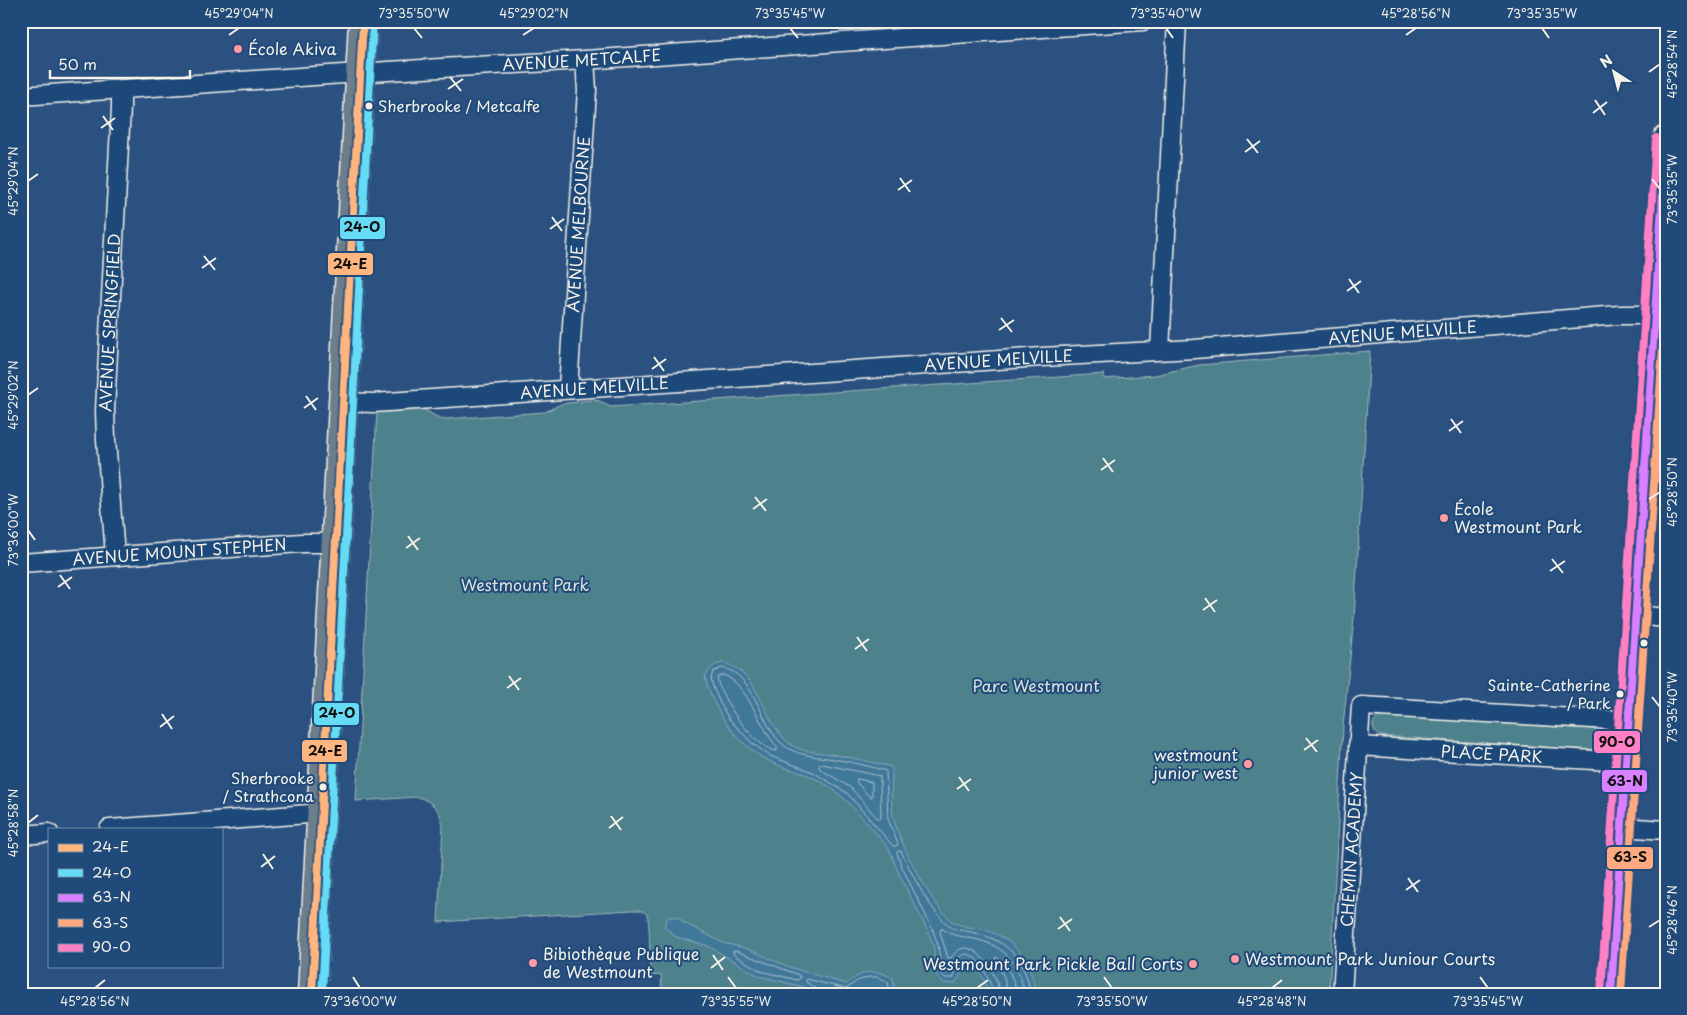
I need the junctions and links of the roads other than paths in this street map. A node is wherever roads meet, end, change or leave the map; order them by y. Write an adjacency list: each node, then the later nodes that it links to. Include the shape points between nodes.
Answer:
1 (363, 21): 5 (main road)
2 (1143, 21): 4 (street, AVENUE METCALFE)
3 (1177, 21): 10 (street)
4 (585, 60): 5 (street, AVENUE METCALFE); 11 (street, AVENUE MELBOURNE, via 587,90)
5 (360, 74): 6 (street, AVENUE METCALFE); 12 (main road)
6 (121, 90): 7 (street, AVENUE METCALFE); 15 (street, AVENUE SPRINGFIELD, via 105,410)
7 (21, 96)
8 (1666, 138): 9 (main road)
9 (1654, 315): 10 (street, AVENUE MELVILLE); 13 (main road)
10 (1160, 350): 11 (street, AVENUE MELVILLE)
11 (568, 389): 12 (street, AVENUE MELVILLE, via 372,403)
12 (344, 402): 14 (main road)
13 (1657, 403): 17 (main road)
14 (336, 543): 15 (street, AVENUE MOUNT STEPHEN); 22 (main road)
15 (115, 556): 16 (street, AVENUE MOUNT STEPHEN)
16 (21, 563)
17 (1635, 615): 18 (street); 19 (main road)
18 (1666, 618)
19 (1628, 721): 20 (street, CHEMIN ACADEMY, via 1360,706); 21 (main road)
20 (1358, 746): 21 (street, PLACE PARK); 29 (street, CHEMIN ACADEMY)
21 (1626, 762): 23 (main road)
22 (322, 813): 24 (street); 28 (main road)
23 (1621, 826): 25 (street); 30 (main road)
24 (122, 828)
25 (1666, 830)
26 (48, 833): 27 (street)
27 (21, 835)
28 (312, 994)
29 (1342, 994)
30 (1611, 994)

